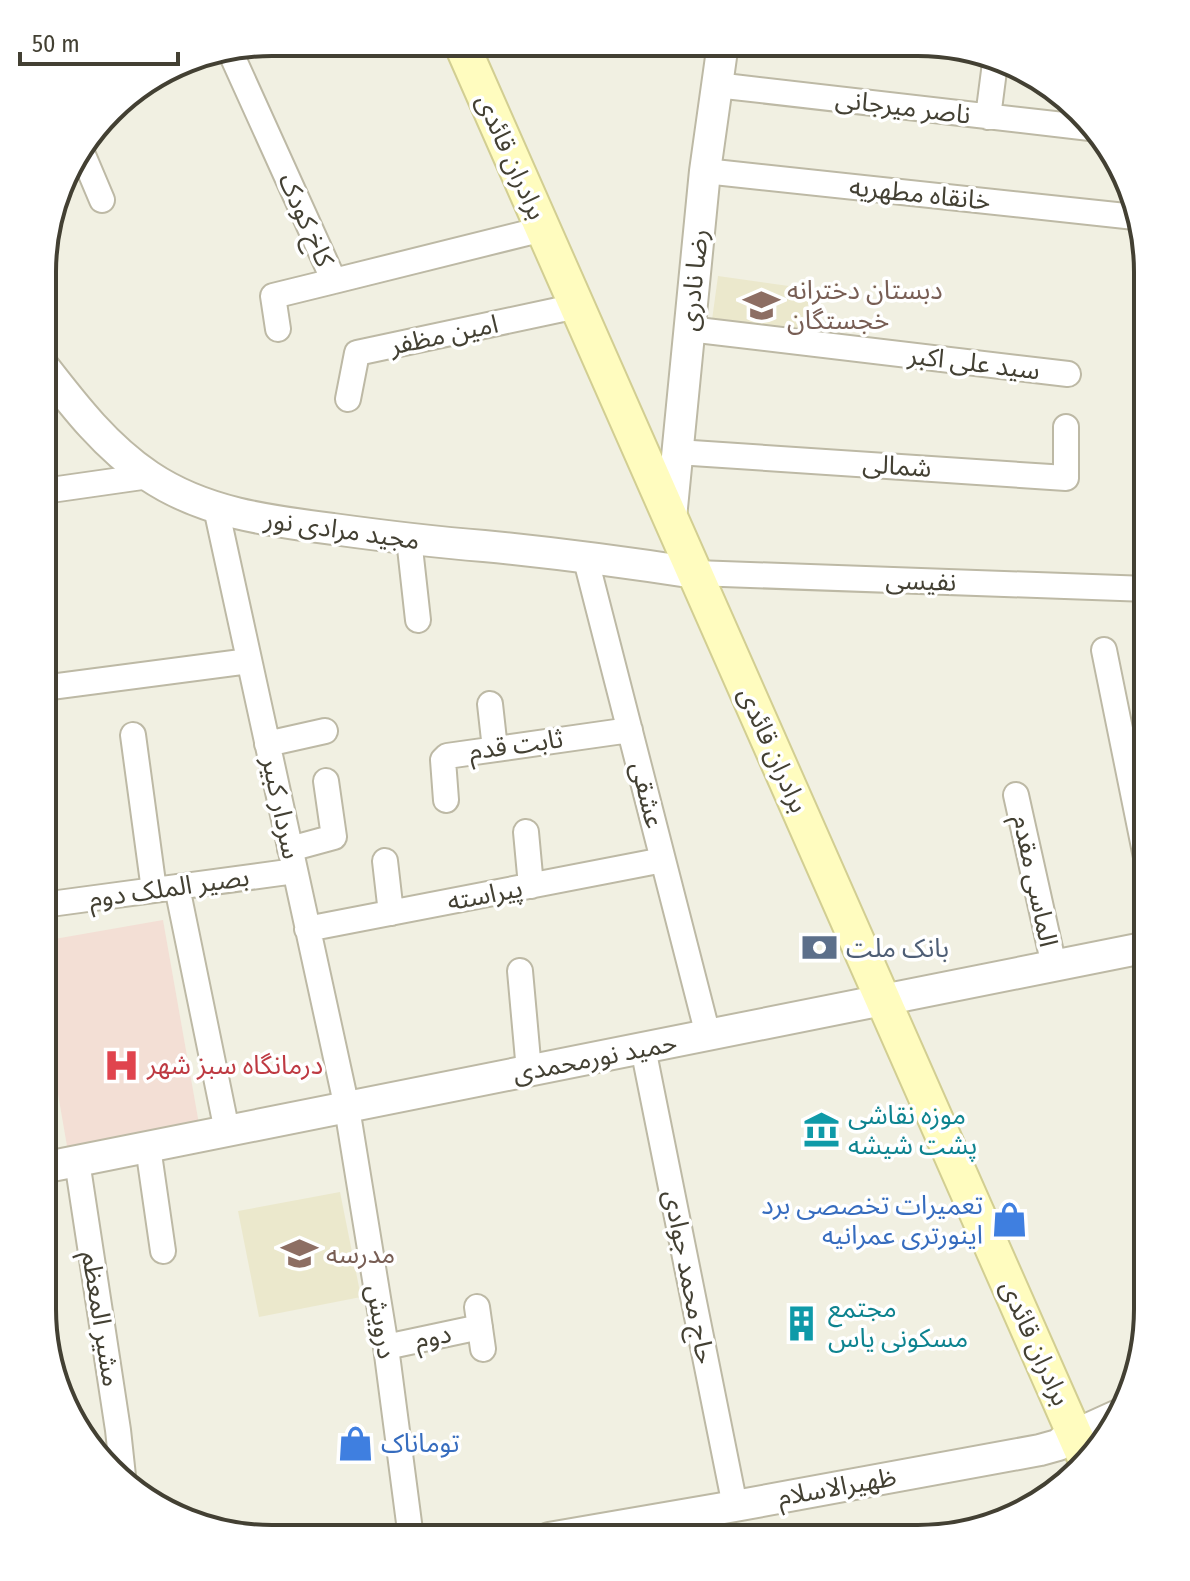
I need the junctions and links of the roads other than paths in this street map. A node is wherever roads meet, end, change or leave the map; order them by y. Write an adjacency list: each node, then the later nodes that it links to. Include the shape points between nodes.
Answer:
1 (467, 56): 12 (main road, برادران قائدی)
2 (721, 56): 5 (street, رضا نادری)
3 (234, 60): 13 (street, کاخ کودک)
4 (994, 70): 6 (street)
5 (716, 85): 6 (street, ناصر میرجانی); 9 (street, رضا نادری)
6 (988, 117): 7 (street, ناصر میرجانی)
7 (1078, 127)
8 (86, 162): 10 (street)
9 (705, 171): 11 (street, خانقاه مطهریه); 16 (street, رضا نادری)
10 (102, 200)
11 (1127, 216)
12 (543, 229): 13 (street, کاخ کودک); 14 (main road, برادران قائدی)
13 (334, 281): 15 (street, via 273,296)
14 (577, 306): 19 (street, امین مظفر, via 357,353); 25 (main road, برادران قائدی)
15 (278, 329)
16 (689, 329): 17 (street, سید علی اکبر); 21 (street, رضا نادری)
17 (1068, 374)
18 (56, 382): 22 (street, مجید مرادی نور, via 91,425)
19 (348, 399)
20 (1066, 427): 21 (street, شمالی, via 1066,478)
21 (677, 452): 25 (street, رضا نادری)
22 (149, 476): 23 (street); 24 (street, مجید مرادی نور)
23 (56, 489)
24 (216, 508): 26 (street, مجید مرادی نور, via 276,522); 32 (street, سردار کبیر)
25 (671, 518): 28 (main road, برادران قائدی)
26 (409, 539): 27 (street, مجید مرادی نور); 30 (street)
27 (585, 556): 28 (street, مجید مرادی نور); 35 (street, عشقی)
28 (695, 573): 29 (street, نفیسی); 56 (main road, برادران قائدی)
29 (1134, 589)
30 (418, 620)
31 (1104, 650): 42 (street)
32 (249, 661): 33 (street); 38 (street, سردار کبیر)
33 (56, 686)
34 (490, 704): 39 (street)
35 (630, 730): 39 (street, ثابت قدم); 46 (street, عشقی)
36 (325, 731): 38 (street)
37 (133, 735): 49 (street)
38 (267, 744): 45 (street, سردار کبیر)
39 (495, 749): 43 (street, ثابت قدم, via 443,760)
40 (326, 781): 45 (street, بصیر الملک دوم, via 334,837)
41 (1016, 795): 54 (street, الماسی مقدم)
42 (1134, 798)
43 (446, 800)
44 (526, 832): 48 (street)
45 (292, 860): 49 (street, بصیر الملک دوم); 52 (street, سردار کبیر)
46 (663, 860): 48 (street, پیراسته); 57 (street, عشقی)
47 (385, 861): 51 (street)
48 (531, 886): 51 (street, پیراسته)
49 (166, 888): 50 (street, بصیر الملک دوم); 61 (street)
50 (56, 903)
51 (391, 913): 52 (street, پیراسته)
52 (307, 929): 60 (street, سردار کبیر)
53 (1134, 950): 54 (street, حمید نورمحمدی)
54 (1054, 966): 56 (street, حمید نورمحمدی)
55 (520, 971): 59 (street)
56 (884, 1001): 57 (street, حمید نورمحمدی); 69 (main road, برادران قائدی)
57 (708, 1035): 58 (street, حمید نورمحمدی)
58 (643, 1048): 59 (street, حمید نورمحمدی); 71 (street, حاج محمد جوادی)
59 (529, 1071): 60 (street, حمید نورمحمدی)
60 (347, 1108): 61 (street, حمید نورمحمدی); 67 (street, درویش)
61 (227, 1131): 62 (street, حمید نورمحمدی)
62 (148, 1147): 63 (street, حمید نورمحمدی); 65 (street)
63 (77, 1161): 64 (street, حمید نورمحمدی); 70 (street, مشیر المعظم)
64 (56, 1165)
65 (163, 1251)
66 (480, 1328): 67 (street, دوم)
67 (386, 1347): 72 (street, درویش)
68 (1097, 1430): 69 (street)
69 (1080, 1445): 71 (street, ظهیرالاسلام)
70 (122, 1464)
71 (735, 1506): 73 (street, ظهیرالاسلام)
72 (409, 1525)
73 (680, 1525)

